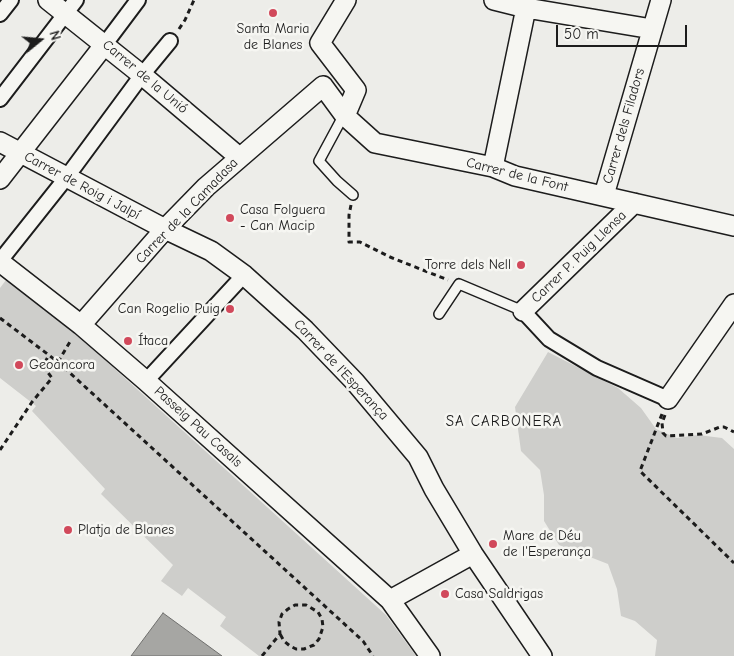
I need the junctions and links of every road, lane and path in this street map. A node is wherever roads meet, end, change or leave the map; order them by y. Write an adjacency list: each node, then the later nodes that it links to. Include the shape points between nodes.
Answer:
1 (11, 0): 10 (street)
2 (48, 0): 8 (street, Carrer de la Unió)
3 (138, 0): 13 (street)
4 (194, 0): 12 (path)
5 (346, 0): 17 (street, via 320,43 356,90)
6 (494, 0): 9 (street)
7 (661, 0): 11 (street, Carrer dels Filadors)
8 (71, 7): 13 (street, Carrer de la Unió); 16 (street)
9 (526, 8): 11 (street); 21 (street)
10 (0, 14)
11 (652, 30): 25 (street, Carrer dels Filadors)
12 (170, 41): 14 (street)
13 (105, 44): 14 (street, Carrer de la Unió); 19 (street)
14 (142, 75): 20 (street, Carrer de la Unió); 22 (street)
15 (323, 86): 17 (street, Carrer de la Font); 20 (street, Carrer de la Camadasa)
16 (0, 99)
17 (345, 116): 21 (street, Carrer de la Font, via 375,143); 24 (lane, via 319,161)
18 (0, 142): 19 (street, Carrer de Roig i Jalpí)
19 (20, 153): 22 (street, Carrer de Roig i Jalpí); 23 (street)
20 (240, 157): 28 (street, Carrer de la Camadasa)
21 (493, 167): 25 (street, Carrer de la Font, via 515,176)
22 (66, 178): 28 (street, Carrer de Roig i Jalpí); 29 (street)
23 (0, 179)
24 (353, 195): 31 (path, via 349,242 360,242)
25 (604, 195): 26 (street, Carrer de la Font)
26 (634, 204): 27 (street, Carrer de la Font); 33 (street, Carrer P. Puig Llensa)
27 (734, 226)
28 (165, 229): 30 (street, Carrer de l'Esperança, via 211,251); 36 (street, Carrer de la Camadasa)
29 (0, 261): 36 (street, Passeig Pau Casals)
30 (244, 275): 39 (street); 43 (street, Carrer de l'Esperança, via 305,330 388,420 418,458)
31 (459, 284): 33 (lane); 34 (lane)
32 (734, 304): 40 (street)
33 (523, 311): 40 (street, via 549,338 597,368)
34 (439, 314)
35 (0, 318): 37 (path)
36 (81, 325): 38 (path); 39 (street, Passeig Pau Casals)
37 (49, 355): 38 (path); 42 (path, via 43,366 52,378)
38 (58, 362): 46 (path)
39 (146, 381): 45 (street, Passeig Pau Casals)
40 (668, 399): 41 (path, via 662,423 666,436 702,434 720,427); 44 (path, via 640,471)
41 (734, 432)
42 (0, 450)
43 (473, 554): 45 (street); 52 (street, Carrer de l'Esperança)
44 (734, 563)
45 (390, 600): 51 (street, Passeig Pau Casals)
46 (324, 606): 47 (path); 50 (path)
47 (318, 612): 48 (path, via 306,605 288,609 279,622); 48 (path, via 323,627 322,635 314,645 296,648 284,641)
48 (280, 634): 49 (path)
49 (262, 656)
50 (374, 656)
51 (430, 656)
52 (542, 656)

